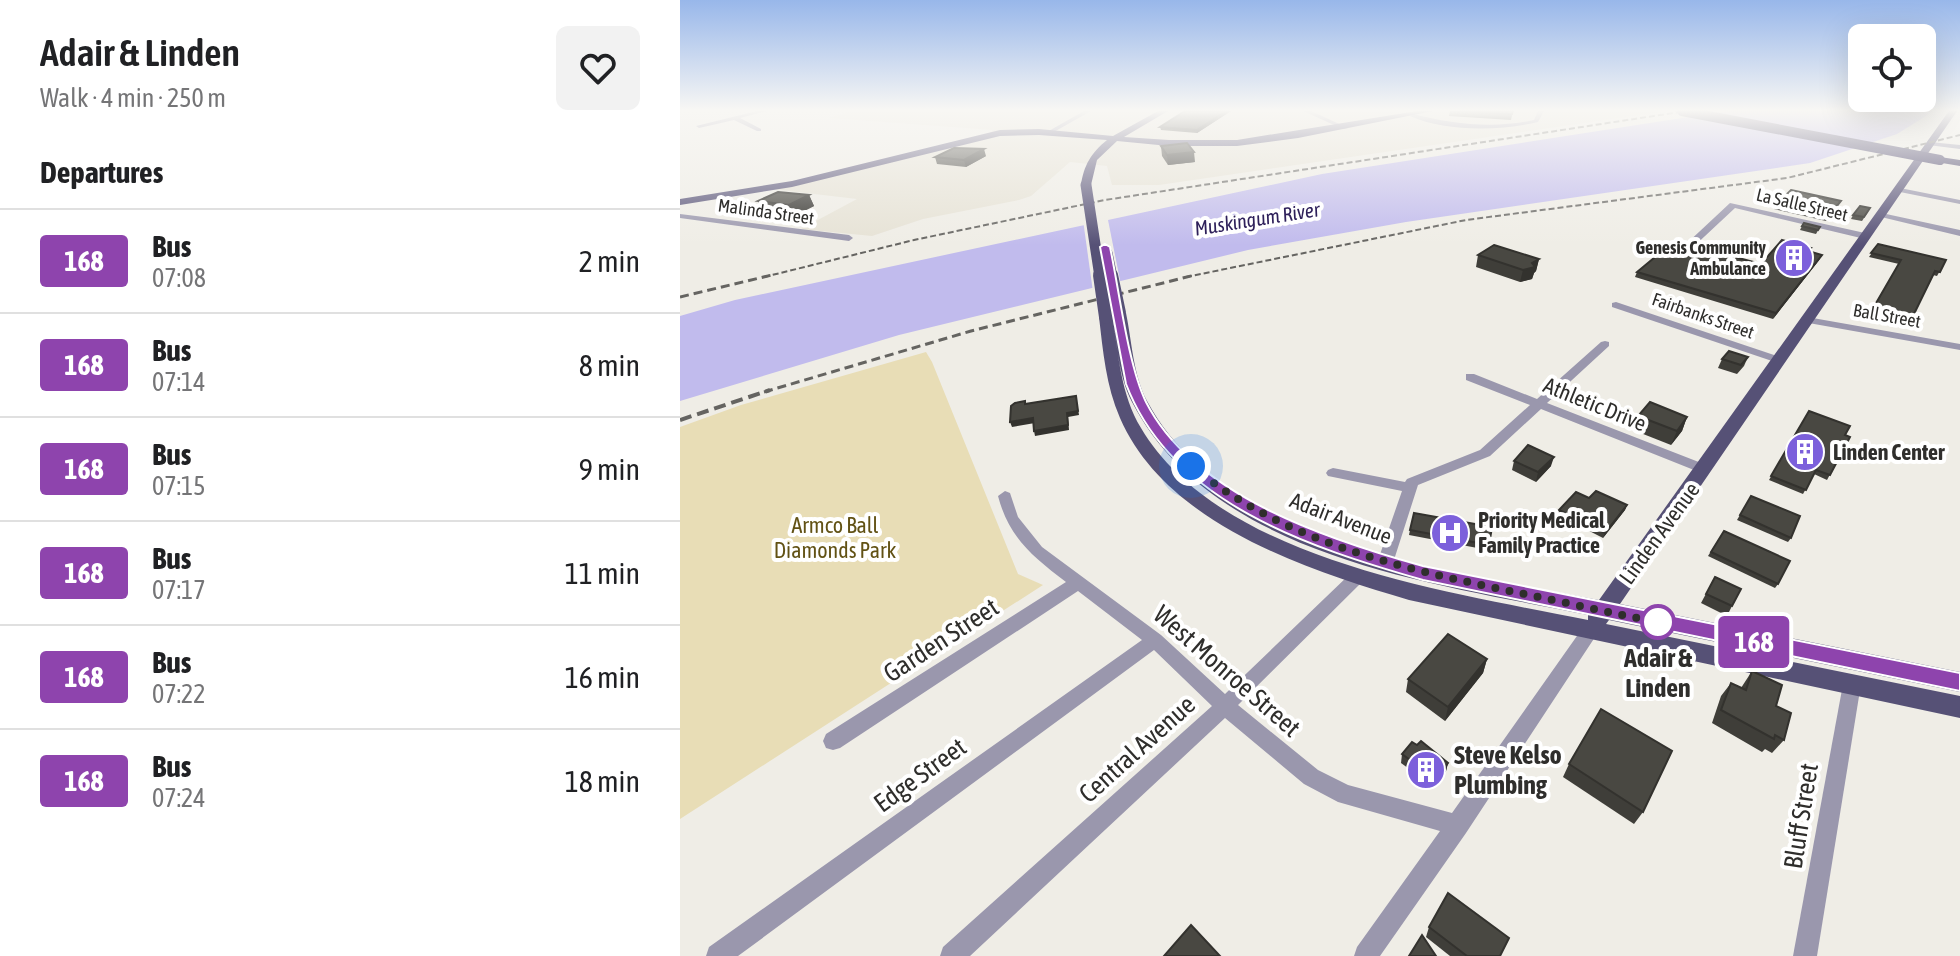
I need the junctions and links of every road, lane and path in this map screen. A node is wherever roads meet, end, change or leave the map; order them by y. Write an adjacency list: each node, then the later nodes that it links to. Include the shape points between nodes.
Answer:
1 (903, 156): 9 (main road, via 792,184)
2 (1100, 156): 18 (main road, Adair Avenue, bridge, via 1090,163 1091,184)
3 (1922, 156): 8 (main road, Linden Avenue)
4 (1927, 156): 6 (highway, bridge)
5 (1928, 156): 6 (highway, bridge)
6 (1940, 158): 7 (highway)
7 (1960, 162)
8 (1898, 189): 10 (street); 11 (main road, Linden Avenue)
9 (680, 202)
10 (1960, 202)
11 (1880, 214): 13 (street); 14 (main road, Linden Avenue)
12 (680, 216): 15 (street, Malinda Street)
13 (1960, 233)
14 (1865, 236): 16 (street, La Salle Street, via 1733,205); 19 (main road, Linden Avenue)
15 (849, 238)
16 (1687, 248)
17 (1616, 305): 22 (street, Fairbanks Street)
18 (1112, 315): 29 (main road, Adair Avenue, via 1139,401 1191,466 1220,490 1281,525); 30 (main road, Adair Avenue, via 1120,400 1153,458 1186,490 1255,535)
19 (1807, 320): 21 (street, Ball Street); 22 (main road, Linden Avenue)
20 (1605, 344): 24 (street)
21 (1960, 347)
22 (1779, 360): 25 (main road, Linden Avenue)
23 (1470, 377): 24 (street, Athletic Drive)
24 (1539, 403): 25 (street, Athletic Drive); 27 (street, via 1485,453)
25 (1704, 469): 32 (main road, Linden Avenue)
26 (1333, 473): 27 (street)
27 (1408, 487): 29 (street)
28 (1005, 496): 31 (street, West Monroe Street, via 1011,518 1036,551)
29 (1385, 563): 32 (main road, Adair Avenue)
30 (1356, 578): 32 (main road, Adair Avenue); 36 (street, Central Avenue)
31 (1077, 583): 33 (street, West Monroe Street); 38 (street, Garden Street)
32 (1597, 621): 34 (main road, Adair Avenue); 35 (main road, Adair Avenue); 39 (street, Linden Avenue)
33 (1155, 640): 36 (street, West Monroe Street); 40 (street, Edge Street)
34 (1960, 682)
35 (1852, 684): 37 (main road, Adair Avenue); 43 (street, Bluff Street)
36 (1225, 706): 39 (street, West Monroe Street, via 1311,777 1345,795); 41 (street, Central Avenue)
37 (1960, 707)
38 (833, 741)
39 (1458, 825): 42 (street, Linden Avenue)
40 (718, 956)
41 (952, 956)
42 (1366, 956)
43 (1805, 956)

